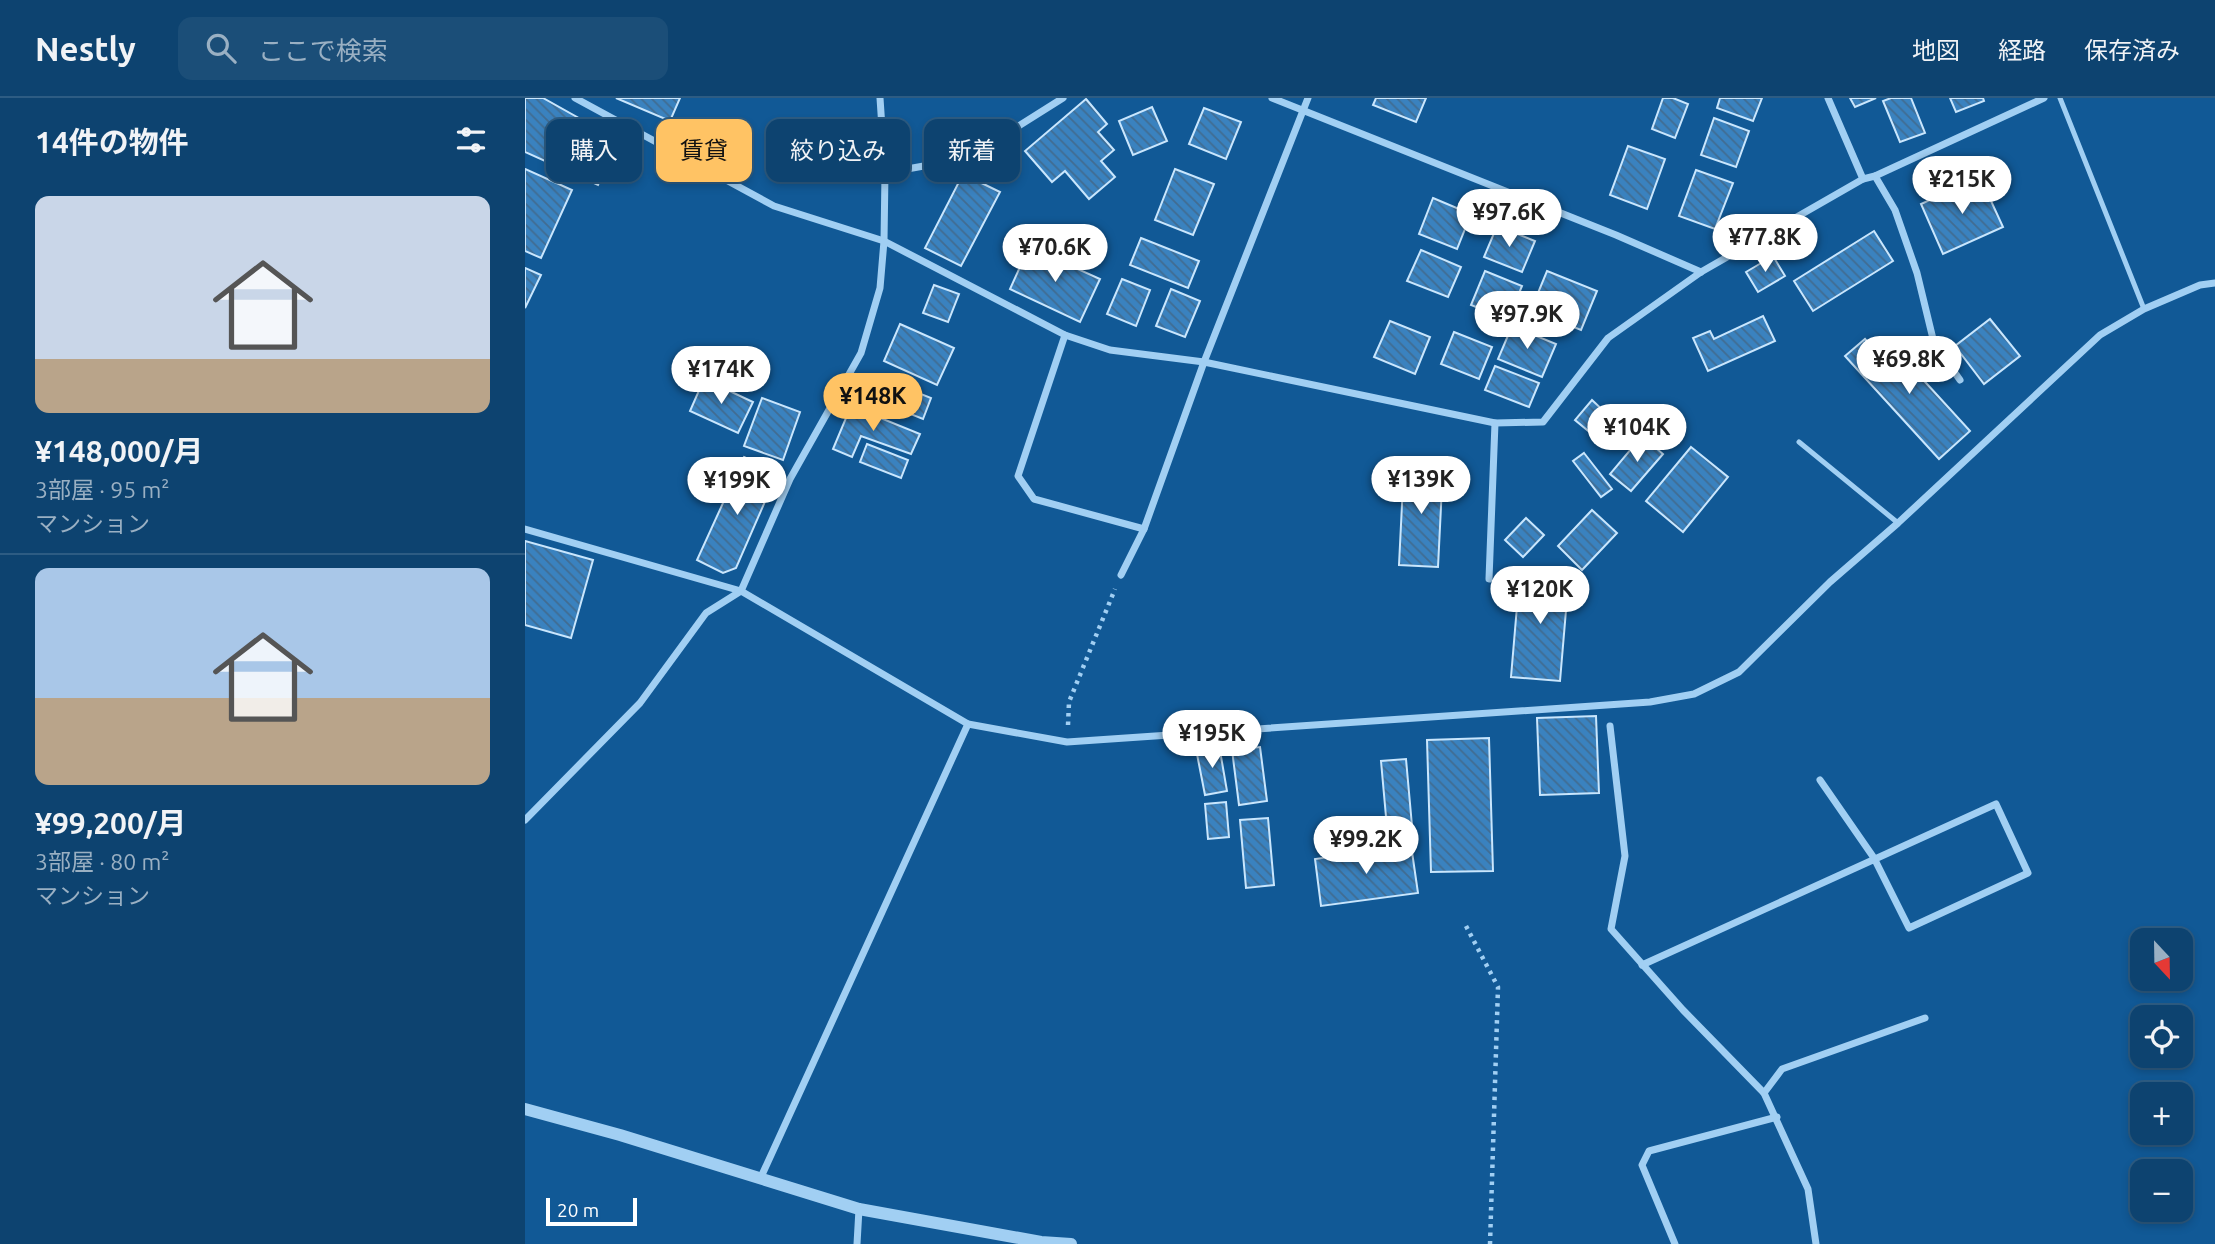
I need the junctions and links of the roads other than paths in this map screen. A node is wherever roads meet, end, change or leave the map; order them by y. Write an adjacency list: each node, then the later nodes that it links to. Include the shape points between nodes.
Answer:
1 (575, 98): 15 (street, via 774,206)
2 (880, 98): 10 (street)
3 (1063, 98): 11 (street, via 968,158)
4 (1272, 98): 9 (street)
5 (1308, 98): 9 (street)
6 (1828, 98): 13 (street)
7 (2044, 98): 12 (street)
8 (2060, 98): 18 (lane)
9 (1304, 110): 16 (street); 20 (street)
10 (881, 119)
11 (910, 168)
12 (1875, 176): 13 (street); 21 (street, via 1895,211 1917,273 1934,343)
13 (1863, 179): 16 (street)
14 (885, 182): 15 (street)
15 (884, 241): 19 (street); 29 (street, via 880,288 861,353 790,479)
16 (1701, 272): 22 (street, via 1608,338 1543,422)
17 (2215, 283): 18 (street)
18 (2144, 309): 24 (street, via 2101,335)
19 (1065, 335): 20 (street, via 1110,350); 26 (street, via 1018,476 1034,499)
20 (1204, 362): 22 (street); 26 (street)
21 (1960, 380)
22 (1495, 423): 28 (street)
23 (1799, 442): 24 (lane)
24 (1898, 523): 30 (street, via 1739,672 1694,694 1650,702 1067,742)
25 (525, 529): 29 (street)
26 (1145, 529): 27 (street)
27 (1121, 575)
28 (1489, 579)
29 (741, 591): 30 (street); 33 (street, via 706,613 640,703)
30 (968, 724): 40 (street)
31 (1610, 726): 35 (street, via 1625,856 1611,929)
32 (1820, 780): 34 (street)
33 (525, 820)
34 (1874, 858): 34 (street, via 1909,928 2028,873 1996,804); 35 (street)
35 (1643, 965): 37 (street)
36 (1925, 1018): 37 (street, via 1782,1069)
37 (1764, 1093): 39 (street)
38 (525, 1109): 40 (street)
39 (1777, 1117): 44 (street, via 1649,1151 1642,1165); 45 (street, via 1808,1189)
40 (761, 1177): 41 (street)
41 (859, 1209): 42 (street); 43 (street)
42 (857, 1244)
43 (1071, 1244)
44 (1675, 1244)
45 (1816, 1244)

